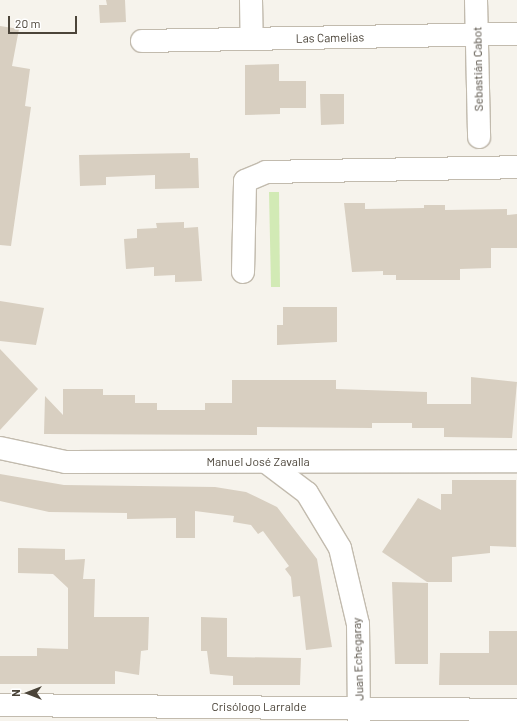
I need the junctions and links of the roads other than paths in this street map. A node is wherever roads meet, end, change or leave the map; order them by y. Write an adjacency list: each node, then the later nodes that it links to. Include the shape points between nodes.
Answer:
1 (251, 0): 5 (street)
2 (476, 0): 4 (street, Sebastián Cabot)
3 (517, 34): 4 (street, Las Camelias)
4 (477, 35): 5 (street, Las Camelias); 7 (street, Sebastián Cabot)
5 (252, 39): 6 (street, Las Camelias)
6 (142, 41)
7 (479, 137)
8 (517, 167): 9 (street, via 266,172 245,181)
9 (243, 272)
10 (0, 448): 12 (street, Manuel José Zavalla, via 66,462)
11 (517, 461): 12 (street, Manuel José Zavalla)
12 (266, 462): 15 (street, Juan Echegaray, via 307,493 340,548 358,624)
13 (0, 705): 15 (street, Crisólogo Larralde)
14 (517, 710): 15 (street, Crisólogo Larralde)
15 (360, 715)

